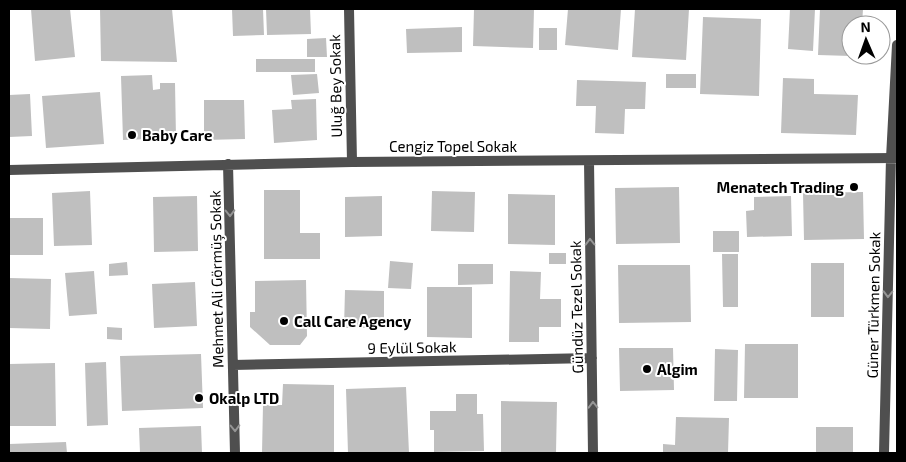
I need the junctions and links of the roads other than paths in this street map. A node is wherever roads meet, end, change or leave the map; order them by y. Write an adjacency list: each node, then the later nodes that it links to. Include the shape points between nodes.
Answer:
1 (349, 9): 5 (street, Uluğ Bey Sokak)
2 (897, 45): 3 (street, Güner Türkmen Sokak)
3 (894, 158): 4 (street, Cengiz Topel Sokak); 12 (street, Güner Türkmen Sokak, one-way to 12)
4 (589, 161): 5 (street, Cengiz Topel Sokak); 8 (street, Gündüz Tezel Sokak, one-way to 4)
5 (352, 162): 6 (street, Cengiz Topel Sokak)
6 (228, 164): 7 (street, Cengiz Topel Sokak); 9 (street, Mehmet Ali Görmüş Sokak, one-way to 9)
7 (9, 170)
8 (592, 358): 9 (street, 9 Eylül Sokak); 11 (street, Gündüz Tezel Sokak, one-way to 8)
9 (233, 365): 10 (street, Mehmet Ali Görmüş Sokak, one-way to 10)
10 (235, 453)
11 (593, 453)
12 (884, 453)

